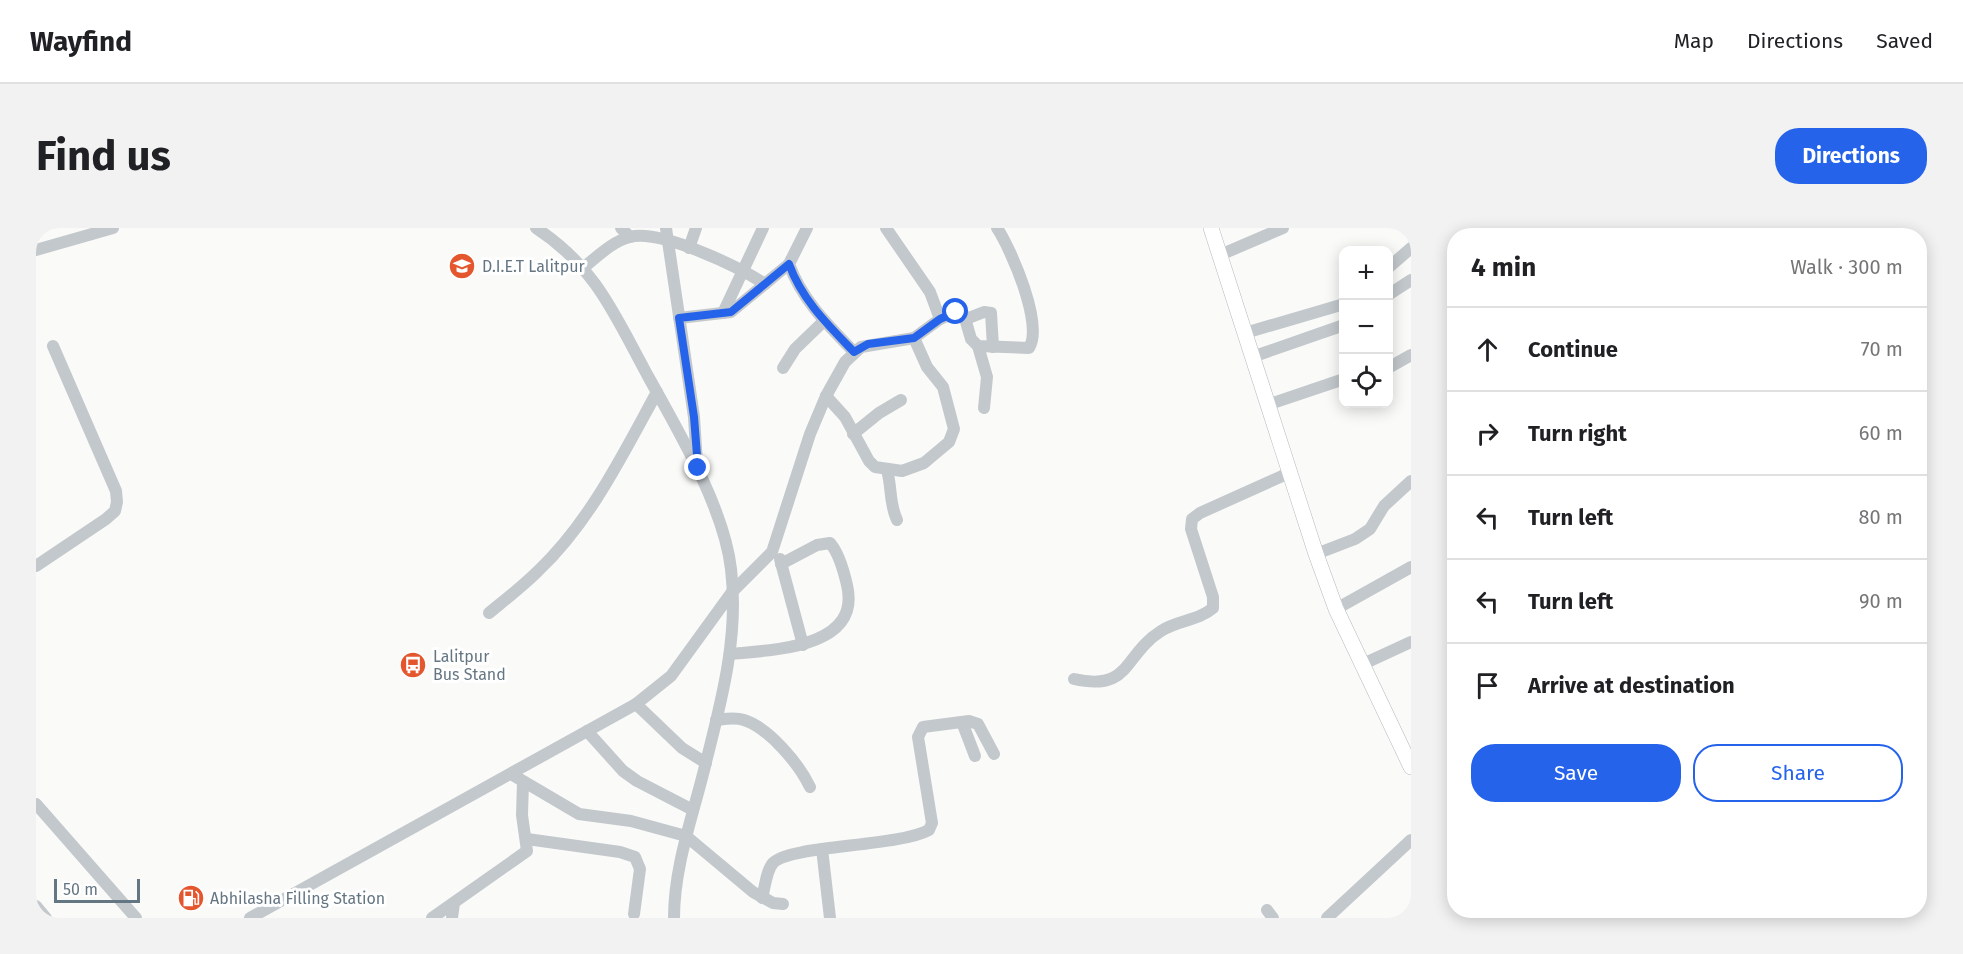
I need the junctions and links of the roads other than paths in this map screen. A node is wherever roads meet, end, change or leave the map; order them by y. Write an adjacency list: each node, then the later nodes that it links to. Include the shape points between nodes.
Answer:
1 (113, 228): 15 (street)
2 (536, 228): 19 (street)
3 (666, 228): 12 (street)
4 (696, 228): 13 (street)
5 (763, 228): 20 (street)
6 (807, 228): 17 (street)
7 (886, 228): 27 (street, via 930,292)
8 (998, 228): 35 (street, via 1014,258 1032,337 1025,349)
9 (1211, 228): 16 (main road)
10 (1283, 228): 16 (street)
11 (625, 232): 12 (street); 19 (street)
12 (667, 242): 13 (street); 26 (street)
13 (689, 248): 20 (street)
14 (1411, 248): 18 (street)
15 (36, 250)
16 (1220, 255): 31 (main road)
17 (789, 264): 22 (street); 29 (street, via 798,287)
18 (1393, 264)
19 (584, 267): 42 (street)
20 (743, 270): 22 (street); 25 (street)
21 (1411, 280): 23 (street)
22 (765, 284): 25 (street, via 739,307)
23 (1393, 292)
24 (1339, 305): 31 (street)
25 (723, 313): 26 (street)
26 (679, 318): 48 (street)
27 (940, 319): 28 (street, via 956,312); 32 (street)
28 (966, 319): 34 (street, via 971,339); 35 (street, via 991,313)
29 (824, 321): 36 (street); 40 (street, via 795,349)
30 (1339, 327): 38 (street)
31 (1245, 333): 38 (main road)
32 (914, 338): 36 (street, via 868,344); 49 (street, via 927,367 943,387 954,429 931,457 914,468)
33 (53, 346): 56 (street, via 116,491 117,502 115,511 106,519)
34 (978, 346): 35 (street); 46 (street, via 987,377)
35 (993, 347)
36 (854, 352): 43 (street, via 840,368)
37 (1411, 355): 39 (street)
38 (1252, 357): 45 (main road)
39 (1393, 366)
40 (783, 368)
41 (1339, 381): 45 (street)
42 (657, 392): 48 (street); 60 (street, via 583,517 540,570)
43 (826, 396): 47 (street); 53 (street, via 798,467)
44 (902, 400): 47 (street)
45 (1267, 405): 50 (main road)
46 (984, 408)
47 (854, 434): 49 (street, via 869,461)
48 (698, 468): 58 (street, via 726,543)
49 (887, 470): 52 (street, via 890,502)
50 (1289, 473): 54 (main road); 65 (street, via 1192,519 1191,529 1213,597 1212,608 1205,615 1161,631 1122,673 1110,680 1099,683)
51 (1411, 481): 54 (street, via 1384,506 1370,529)
52 (897, 520)
53 (776, 543): 55 (street); 58 (street)
54 (1316, 555): 59 (main road)
55 (781, 564): 62 (street); 62 (street, via 824,542 833,546 845,574 849,592 843,617 824,636)
56 (36, 566)
57 (1411, 567): 59 (street)
58 (732, 592): 63 (street); 66 (street, via 680,665)
59 (1336, 609): 64 (main road)
60 (489, 613)
61 (1411, 642): 64 (street)
62 (803, 645): 63 (street)
63 (730, 654): 67 (street)
64 (1361, 665): 73 (main road)
65 (1074, 679)
66 (636, 704): 69 (street); 72 (street, via 682,748)
67 (716, 720): 72 (street); 76 (street, via 740,719 761,729 793,760)
68 (962, 722): 70 (street, via 978,724); 71 (street); 82 (street, via 928,726 918,733 932,823 929,830 869,844)
69 (587, 731): 74 (street); 78 (street, via 630,776)
70 (994, 754)
71 (975, 756)
72 (706, 763): 78 (street)
73 (1411, 767)
74 (511, 774): 75 (street); 90 (street)
75 (523, 782): 79 (street, via 579,814 631,820); 80 (street, via 522,815)
76 (810, 787)
77 (36, 804): 89 (street)
78 (693, 810): 79 (street)
79 (686, 836): 83 (street); 93 (street)
80 (527, 839): 84 (street, via 529,848 524,856); 87 (street, via 635,857 640,869)
81 (1411, 840): 95 (street)
82 (822, 849): 83 (street, via 773,862); 94 (street)
83 (762, 898): 85 (street)
84 (454, 903): 91 (street); 92 (street)
85 (783, 904)
86 (36, 906): 88 (street)
87 (634, 914)
88 (46, 918)
89 (136, 918)
90 (250, 918)
91 (432, 918)
92 (452, 918)
93 (674, 918)
94 (830, 918)
95 (1327, 918)

